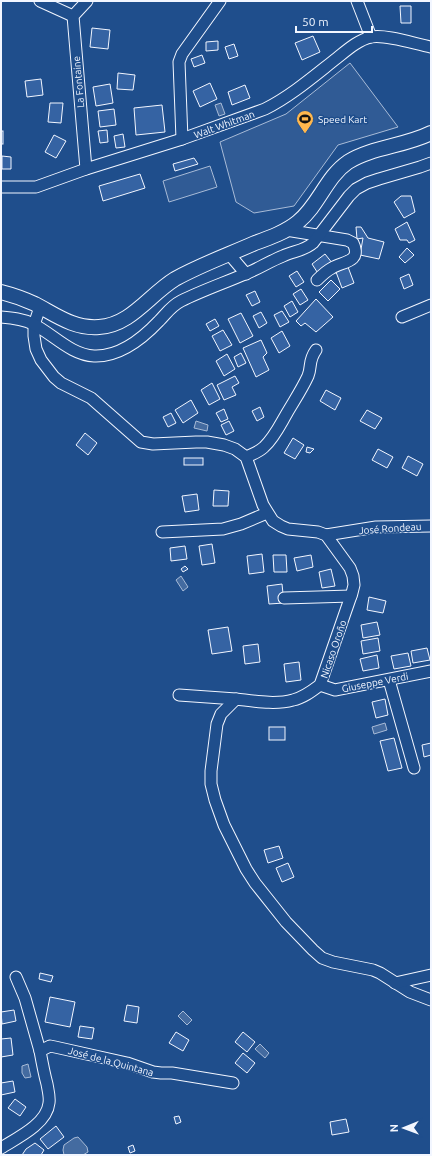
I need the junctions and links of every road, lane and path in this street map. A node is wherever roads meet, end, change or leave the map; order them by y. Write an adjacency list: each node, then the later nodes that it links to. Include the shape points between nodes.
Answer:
1 (40, 1): 5 (street)
2 (87, 1): 5 (street)
3 (220, 1): 9 (street, via 179,62)
4 (357, 1): 6 (street)
5 (73, 16): 11 (street, La Fontaine)
6 (371, 37): 7 (street, Walt Whitman, via 387,37); 9 (street, Walt Whitman, via 357,43 276,104)
7 (431, 47)
8 (431, 134): 13 (main road, via 365,154 347,163 333,176 304,217)
9 (182, 139): 11 (street, Walt Whitman)
10 (431, 163): 14 (street, via 367,183 356,189)
11 (86, 169): 12 (street, Walt Whitman, via 36,187)
12 (1, 187)
13 (286, 230): 14 (street); 15 (main road)
14 (319, 236): 16 (street, via 309,247 286,254); 17 (street, via 348,240 353,243 355,254)
15 (229, 254): 16 (street); 20 (main road, via 167,284 116,324 99,327 80,326)
16 (246, 274): 23 (street, via 180,302 170,308 141,339 117,352 102,356 92,356 69,348)
17 (317, 280)
18 (1, 292): 20 (main road)
19 (431, 305): 22 (street)
20 (40, 307): 23 (street)
21 (1, 317): 23 (street, via 23,320)
22 (402, 317)
23 (34, 325): 25 (street, via 36,348 41,360 54,377 91,398 141,442 207,442 235,449)
24 (316, 350): 25 (street, via 310,362 309,374 272,439 257,453)
25 (246, 457): 26 (street)
26 (267, 513): 28 (street, via 223,529); 29 (street, via 281,526)
27 (431, 526): 29 (street, José Rondeau, via 376,527)
28 (162, 532)
29 (326, 535): 30 (street, Nicaso Oroño, via 350,568 354,585)
30 (352, 596): 31 (street); 34 (street, Nicaso Oroño)
31 (284, 598)
32 (431, 671): 33 (street, Giuseppe Verdi)
33 (389, 680): 34 (street, Giuseppe Verdi, via 334,690); 37 (street)
34 (320, 685): 36 (street, Nicaso Oroño, via 293,700 272,702)
35 (179, 695): 36 (street, Nicaso Oroño)
36 (236, 699): 40 (street, via 221,714 217,724 211,784 224,825 246,869 286,922 322,958 373,970)
37 (414, 768)
38 (431, 975): 40 (street)
39 (16, 977): 42 (street, via 25,998)
40 (396, 983): 41 (street)
41 (431, 1000)
42 (40, 1051): 43 (street, José de la Quintana, via 50,1046 127,1063 161,1074 172,1073); 44 (street, via 50,1102 48,1111 36,1126)
43 (233, 1083)
44 (1, 1148)
45 (1, 1152): 46 (street)
46 (4, 1155)

